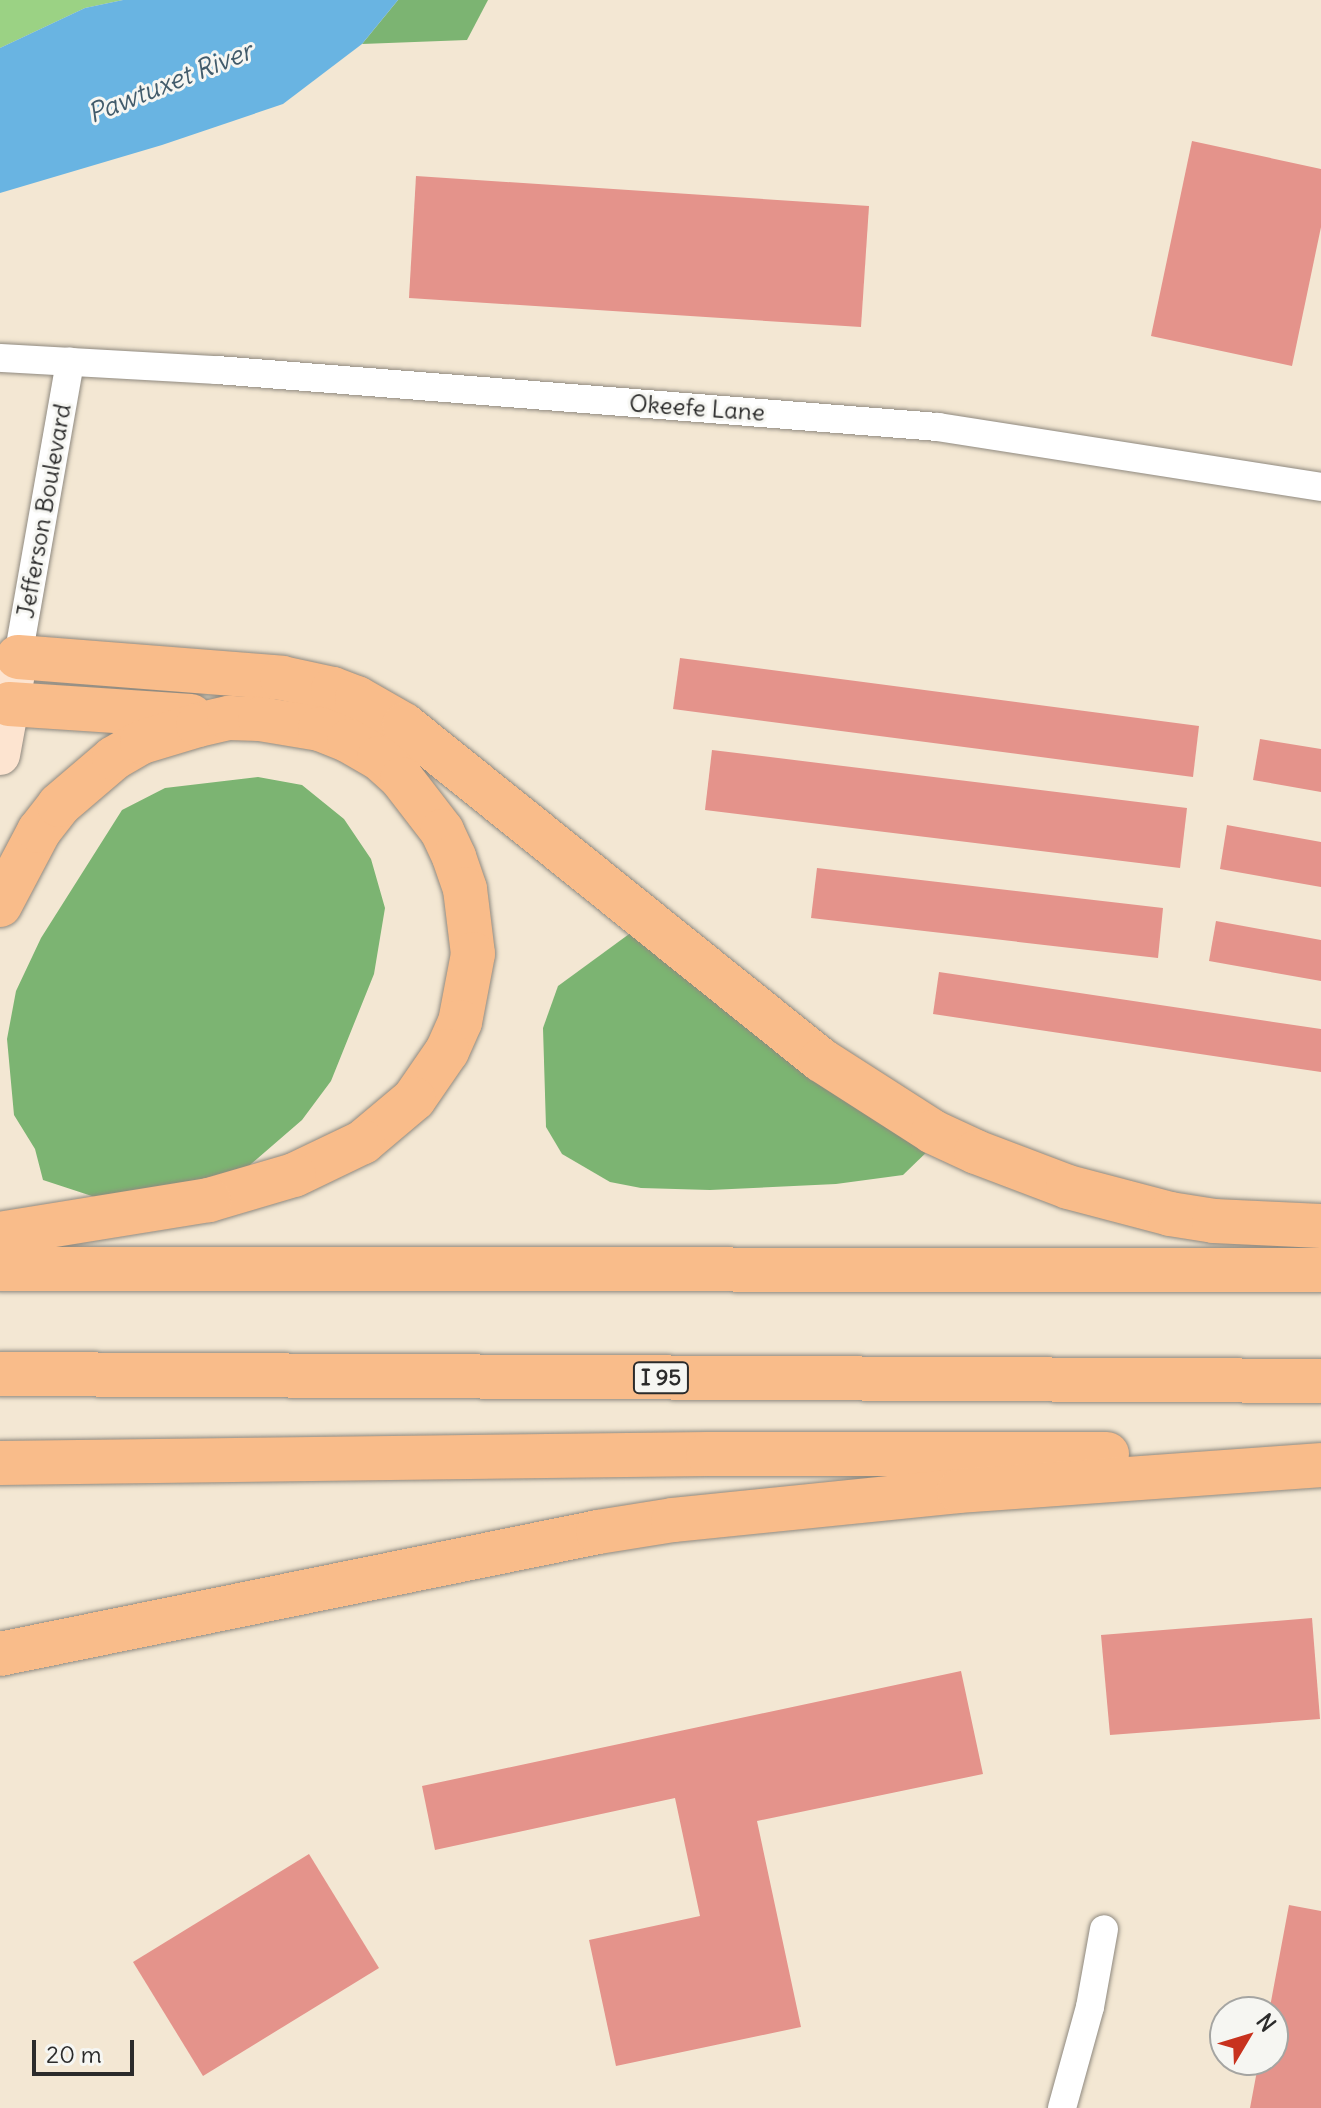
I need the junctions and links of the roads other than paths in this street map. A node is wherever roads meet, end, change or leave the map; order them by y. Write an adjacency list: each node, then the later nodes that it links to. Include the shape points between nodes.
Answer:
1 (0, 358): 2 (street, Okeefe Lane)
2 (70, 362): 3 (street, Okeefe Lane, via 938,427); 4 (street, Jefferson Boulevard)
3 (1321, 487)
4 (18, 657): 5 (main road, Jefferson Boulevard); 9 (highway, via 282,678 357,698 413,732 821,1060 933,1132 1068,1187 1170,1214)
5 (9, 704): 6 (highway); 7 (main road, Jefferson Boulevard)
6 (229, 718): 8 (highway, via 142,742 85,780 39,831); 10 (highway, via 290,723 349,741 402,779 442,831 465,889 473,954 460,1022 414,1099 363,1142 306,1170 209,1200)
7 (0, 755)
8 (0, 905)
9 (1321, 1226)
10 (2, 1245): 11 (highway)
11 (1321, 1270)
12 (0, 1374): 13 (highway, I 95)
13 (1321, 1381)
14 (1321, 1444): 15 (highway, via 1107,1454)
15 (0, 1463)
16 (1321, 1465): 17 (highway, via 915,1494 673,1520)
17 (0, 1654)
18 (1104, 1929): 19 (street, via 1090,2007)
19 (1062, 2108)

